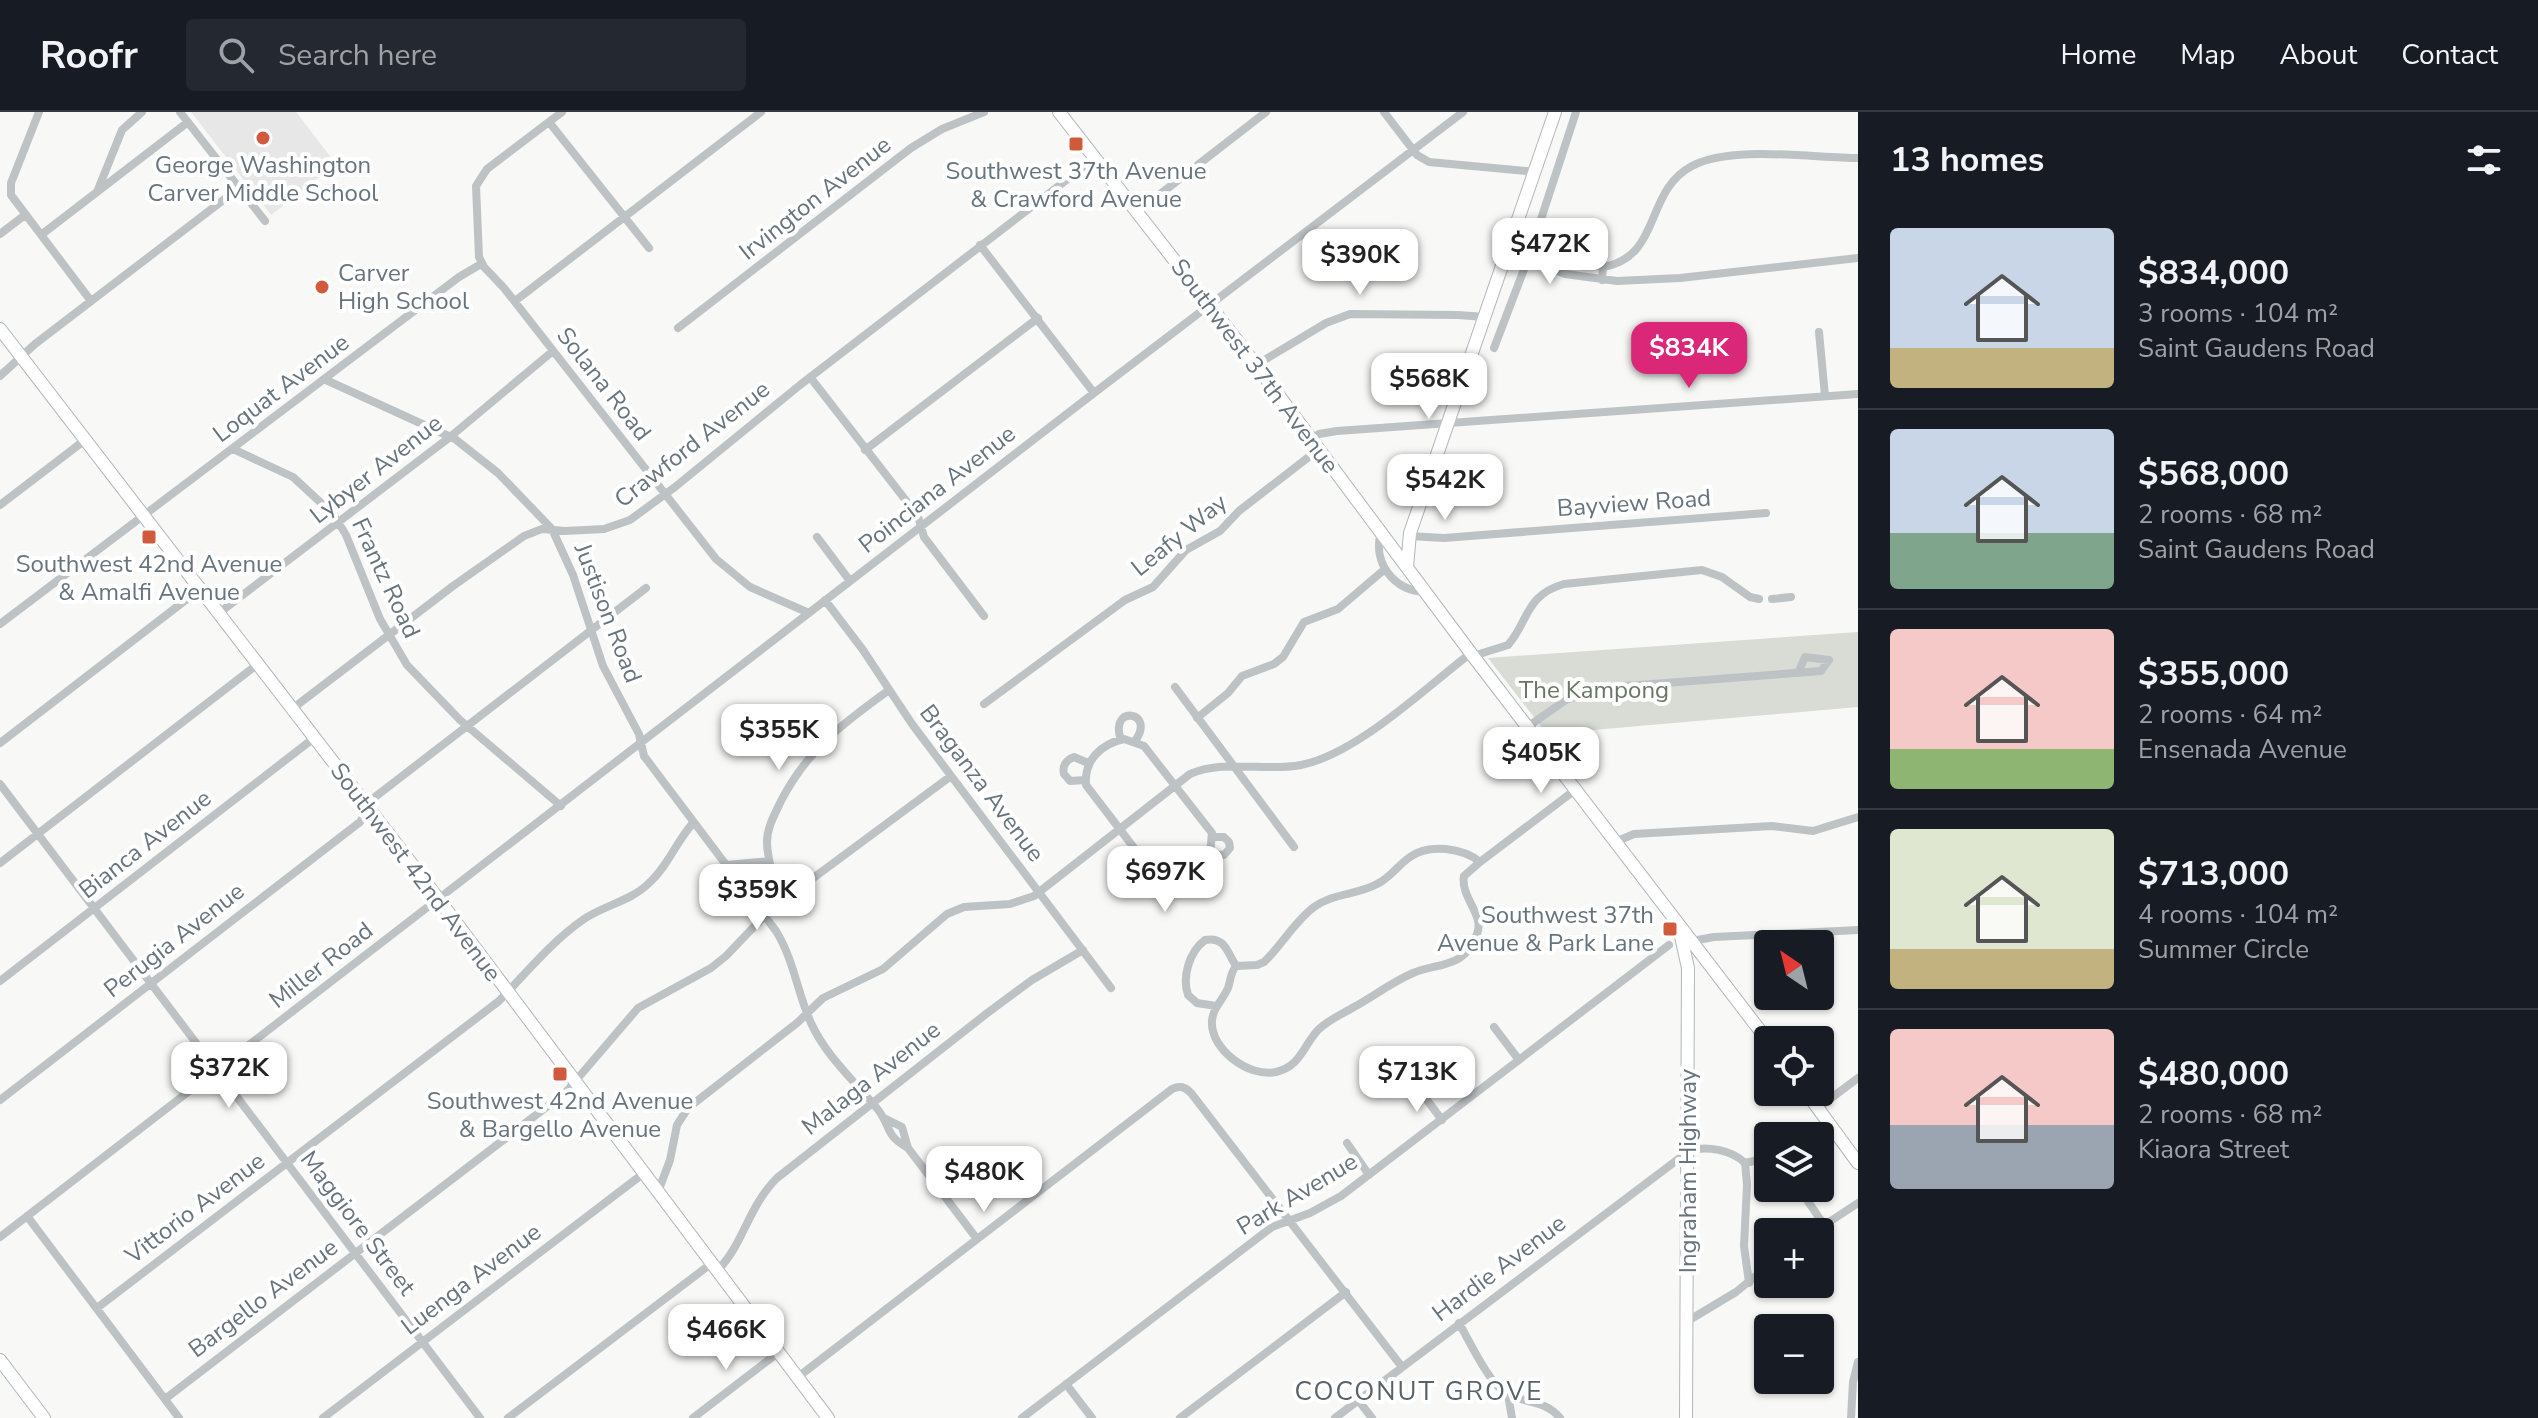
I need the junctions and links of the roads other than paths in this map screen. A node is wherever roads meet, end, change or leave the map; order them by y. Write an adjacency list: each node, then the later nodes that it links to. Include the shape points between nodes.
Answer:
1 (39, 112): 25 (street, via 10,187)
2 (142, 112): 17 (street, via 124,127)
3 (180, 112): 14 (street)
4 (562, 112): 15 (street)
5 (761, 112): 13 (street)
6 (984, 112): 44 (street, Irvington Avenue, via 936,132 905,153)
7 (1266, 112): 24 (street)
8 (1384, 112): 16 (street)
9 (1463, 112): 16 (street, Poinciana Avenue)
10 (1555, 112): 21 (main road)
11 (1576, 112): 31 (street)
12 (1063, 113): 18 (main road, Southwest 37th Avenue)
13 (749, 116): 26 (street)
14 (188, 122): 20 (street); 22 (street)
15 (549, 122): 26 (street); 36 (street, via 477,182)
16 (1413, 150): 21 (street, via 1438,165); 41 (street, Poinciana Avenue)
17 (111, 157): 20 (street); 23 (street)
18 (1095, 158): 24 (main road, Southwest 37th Avenue); 30 (street, Crawford Avenue)
19 (1858, 158): 37 (street, via 1740,155 1696,164 1665,190 1639,248 1623,261)
20 (128, 169): 23 (street)
21 (1536, 172): 32 (main road)
22 (239, 188): 27 (street); 39 (street)
23 (97, 192): 29 (street)
24 (1137, 212): 41 (main road, Southwest 37th Avenue)
25 (25, 215): 28 (street); 29 (street)
26 (624, 218): 33 (street); 40 (street)
27 (265, 221)
28 (0, 234)
29 (41, 235): 39 (street)
30 (980, 245): 43 (street); 52 (street, Crawford Avenue)
31 (1531, 245): 32 (street); 35 (street); 37 (street)
32 (1509, 246): 35 (street); 42 (main road)
33 (649, 248)
34 (1858, 258): 38 (street, via 1660,280)
35 (1528, 259): 38 (street, via 1565,274); 47 (street)
36 (481, 264): 40 (street, Solana Road); 53 (street, Loquat Avenue)
37 (1603, 267): 38 (street)
38 (1602, 280)
39 (91, 301): 49 (street)
40 (515, 301): 48 (street, Solana Road)
41 (1209, 305): 50 (main road, Southwest 37th Avenue); 54 (street, Poinciana Avenue)
42 (1485, 317): 50 (street, via 1350,314); 57 (main road)
43 (1038, 318): 54 (street); 62 (street)
44 (678, 328)
45 (0, 329): 49 (main road, Southwest 42nd Avenue)
46 (1819, 332): 56 (street)
47 (1494, 348)
48 (553, 351): 58 (street, Lybyer Avenue); 63 (street, Solana Road)
49 (21, 357): 51 (street); 59 (main road, Southwest 42nd Avenue)
50 (1256, 365): 60 (main road, Southwest 37th Avenue)
51 (0, 376)
52 (810, 377): 62 (street); 63 (street, Crawford Avenue)
53 (326, 380): 58 (street, Justison Road); 61 (street, Loquat Avenue)
54 (1094, 393): 68 (street, Poinciana Avenue)
55 (1858, 394): 56 (street)
56 (1825, 396): 57 (street)
57 (1447, 424): 60 (street, via 1337,431 1319,434); 72 (main road)
58 (450, 437): 67 (street, Lybyer Avenue); 69 (street, Justison Road, via 498,473)
59 (85, 440): 64 (street); 66 (main road, Southwest 42nd Avenue)
60 (1315, 444): 70 (main road, Southwest 37th Avenue); 94 (street, Leafy Way, via 1220,531 1186,550 1153,587 1125,600)
61 (233, 449): 66 (street, Loquat Avenue); 67 (street, Frantz Road, via 293,477)
62 (865, 450): 68 (street, via 918,516)
63 (665, 495): 69 (street, Crawford Avenue, via 615,526); 84 (street, Solana Road, via 733,575 756,591)
64 (0, 505)
65 (1766, 513): 72 (street, Bayview Road)
66 (144, 517): 77 (main road, Southwest 42nd Avenue); 86 (street, Loquat Avenue)
67 (339, 522): 83 (street, Lybyer Avenue); 88 (street, Frantz Road)
68 (921, 527): 75 (street, Poinciana Avenue); 85 (street)
69 (552, 529): 87 (street, Justison Road); 88 (street, Crawford Avenue, via 517,540)
70 (1384, 536): 72 (main road, via 1400,541); 73 (main road, Southwest 37th Avenue); 74 (street, via 1378,552)
71 (817, 537): 75 (street)
72 (1409, 537): 73 (main road)
73 (1407, 567): 78 (main road, Southwest 37th Avenue)
74 (1385, 569): 78 (street, via 1405,588); 96 (street, via 1338,609 1304,622 1278,661 1242,676)
75 (850, 581): 82 (street, Poinciana Avenue)
76 (646, 588): 87 (street, Perugia Avenue)
77 (200, 589): 83 (main road, Southwest 42nd Avenue); 102 (street)
78 (1426, 592): 89 (main road, Southwest 37th Avenue)
79 (1791, 597): 81 (street)
80 (1759, 599): 89 (street, via 1702,570 1570,583 1539,597 1508,645)
81 (1772, 599)
82 (825, 600): 84 (street, Poinciana Avenue); 93 (street, Braganza Avenue)
83 (219, 613): 90 (main road, Southwest 42nd Avenue)
84 (809, 613): 103 (street, Poinciana Avenue)
85 (984, 616)
86 (0, 624)
87 (590, 630): 97 (street, Perugia Avenue); 103 (street, Justison Road)
88 (389, 636): 95 (street, Crawford Avenue); 97 (street, Frantz Road, via 419,679)
89 (1472, 654): 98 (main road, Southwest 37th Avenue); 105 (street, via 1340,750 1299,765)
90 (258, 664): 95 (main road, Southwest 42nd Avenue); 116 (street)
91 (1798, 673): 98 (street, via 1600,688 1566,700)
92 (1175, 687): 96 (street)
93 (889, 690): 106 (street, Braganza Avenue); 121 (street, via 831,733 804,763 770,825)
94 (984, 704)
95 (292, 709): 99 (main road, Southwest 42nd Avenue)
96 (1197, 718): 105 (street)
97 (468, 726): 111 (street, Frantz Road); 112 (street, Perugia Avenue, via 375,797)
98 (1527, 727): 110 (main road, Southwest 37th Avenue)
99 (314, 738): 112 (main road, Southwest 42nd Avenue); 130 (street, Bianca Avenue)
100 (1121, 740): 101 (street); 101 (street, via 1119,722 1131,716 1142,727); 104 (street, via 1099,750)
101 (1135, 741): 109 (street)
102 (0, 743)
103 (641, 743): 111 (street, Poinciana Avenue); 114 (street, Justison Road, via 647,762)
104 (1088, 763): 107 (street); 107 (street, via 1074,757 1064,767 1070,781)
105 (1233, 766): 109 (street, via 1195,772); 119 (street)
106 (951, 776): 127 (street, Braganza Avenue); 129 (street, Bargello Avenue)
107 (1085, 780): 115 (street)
108 (0, 784): 116 (street, Maggiore Street)
109 (1174, 785): 115 (street); 117 (street)
110 (1575, 790): 118 (main road, Southwest 37th Avenue); 122 (street)
111 (561, 806): 128 (street, Poinciana Avenue)
112 (368, 809): 128 (main road, Southwest 42nd Avenue); 139 (street, Perugia Avenue, via 360,822)
113 (1858, 817): 118 (street, via 1817,831 1750,827 1634,834)
114 (693, 823): 124 (street, Justison Road); 141 (street, Vittorio Avenue, via 646,886 565,932)
115 (1120, 829): 125 (street); 127 (street)
116 (38, 834): 123 (street); 130 (street, Maggiore Street)
117 (1212, 837): 120 (street); 120 (street, via 1224,837 1230,848 1224,855)
118 (1615, 842): 132 (main road, Southwest 37th Avenue)
119 (1294, 847)
120 (1210, 854): 126 (street)
121 (769, 861): 124 (street); 129 (street)
122 (1480, 862): 137 (street, via 1454,850 1415,854 1377,884 1314,907 1264,962); 142 (street, via 1464,879 1479,927 1465,953 1451,964 1411,974 1332,1020 1287,1068 1260,1072 1230,1056 1213,1033)
123 (0, 863)
124 (726, 865): 131 (street, Justison Road)
125 (1160, 878): 126 (street); 126 (street, via 1156,886 1162,898 1176,892)
126 (1175, 878)
127 (1039, 892): 136 (street, Braganza Avenue); 143 (street, via 1020,902 964,907 947,914 889,964)
128 (438, 900): 141 (main road, Southwest 42nd Avenue); 147 (street, Miller Road)
129 (778, 904): 131 (street, Bargello Avenue)
130 (95, 908): 138 (street, Bianca Avenue); 139 (street, Maggiore Street)
131 (764, 915): 143 (street, Justison Road, via 787,951); 149 (street, Bargello Avenue, via 711,968 638,1008)
132 (1678, 925): 134 (main road, Southwest 37th Avenue); 158 (main road, Ingraham Highway, via 1688,961)
133 (1858, 930): 134 (street)
134 (1692, 941): 144 (main road, Southwest 37th Avenue)
135 (1669, 945): 146 (street, Park Avenue)
136 (1083, 950): 140 (street, Braganza Avenue); 152 (street, Malaga Avenue, via 1027,984)
137 (1236, 966): 142 (street); 142 (street, via 1218,940 1205,940 1194,953 1185,981 1188,995 1197,1003)
138 (0, 981)
139 (152, 983): 147 (street, Maggiore Street); 151 (street, Perugia Avenue)
140 (1111, 988)
141 (507, 992): 149 (main road, Southwest 42nd Avenue); 160 (street, Vittorio Avenue)
142 (1216, 1006)
143 (807, 1012): 152 (street, Justison Road, via 828,1052); 165 (street, via 682,1115)
144 (1757, 1026)
145 (1494, 1027): 146 (street)
146 (1519, 1060): 155 (street, Park Avenue)
147 (218, 1069): 160 (street, Maggiore Street); 167 (street, Miller Road)
148 (1858, 1078): 153 (street)
149 (576, 1082): 163 (main road, Southwest 42nd Avenue); 172 (street, Bargello Avenue)
150 (1418, 1088): 155 (street)
151 (0, 1100)
152 (871, 1103): 154 (street, Justison Road); 173 (street, Malaga Avenue, via 770,1185 755,1203 727,1261)
153 (1818, 1108): 162 (main road)
154 (884, 1118): 157 (street, via 893,1139); 157 (street, via 902,1127)
155 (1442, 1120): 164 (street, Park Avenue)
156 (1347, 1143): 164 (street)
157 (908, 1148): 171 (street)
158 (1689, 1151): 161 (street, via 1727,1153); 178 (main road, Ingraham Highway); 179 (street, Hardie Avenue)
159 (1754, 1161): 161 (street)
160 (288, 1163): 172 (street, Maggiore Street); 177 (street, Vittorio Avenue)
161 (1745, 1163): 175 (street, via 1743,1231)
162 (1858, 1163)
163 (644, 1173): 165 (main road, Southwest 42nd Avenue); 180 (street, Luenga Avenue)
164 (1369, 1175): 169 (street, Park Avenue, via 1333,1202)
165 (658, 1192): 173 (main road, Southwest 42nd Avenue)
166 (1858, 1203): 168 (street)
167 (27, 1216): 170 (street, Miller Road); 177 (street)
168 (1834, 1219)
169 (1290, 1220): 171 (street, via 1182,1086); 176 (street); 186 (street, Park Avenue, via 1272,1227)
170 (0, 1237)
171 (977, 1239): 185 (street)
172 (356, 1253): 180 (street, Maggiore Street); 188 (street, Bargello Avenue)
173 (715, 1266): 181 (main road, Southwest 42nd Avenue); 194 (street)
174 (1754, 1279): 175 (street)
175 (1749, 1283): 178 (street)
176 (1346, 1292): 184 (street); 199 (street)
177 (97, 1308): 188 (street)
178 (1686, 1322): 204 (main road, Ingraham Highway)
179 (1459, 1323): 184 (street, Hardie Avenue); 187 (street, via 1491,1379)
180 (423, 1341): 192 (street, Luenga Avenue); 193 (street, Maggiore Street)
181 (779, 1352): 185 (main road, Southwest 42nd Avenue); 195 (street)
182 (0, 1360): 190 (main road)
183 (1858, 1362): 205 (street)
184 (1402, 1367): 189 (street, Hardie Avenue)
185 (798, 1377): 196 (main road, Southwest 42nd Avenue)
186 (1066, 1384): 197 (street, Park Avenue); 198 (street)
187 (1508, 1395): 202 (street); 203 (street, via 1540,1403)
188 (165, 1399): 191 (street)
189 (1358, 1400): 200 (street, Hardie Avenue); 201 (street)
190 (44, 1418)
191 (179, 1418)
192 (323, 1418)
193 (480, 1418)
194 (508, 1418)
195 (693, 1418)
196 (828, 1418)
197 (1022, 1418)
198 (1092, 1418)
199 (1180, 1418)
200 (1335, 1418)
201 (1372, 1418)
202 (1512, 1418)
203 (1560, 1418)
204 (1686, 1418)
205 (1851, 1418)

